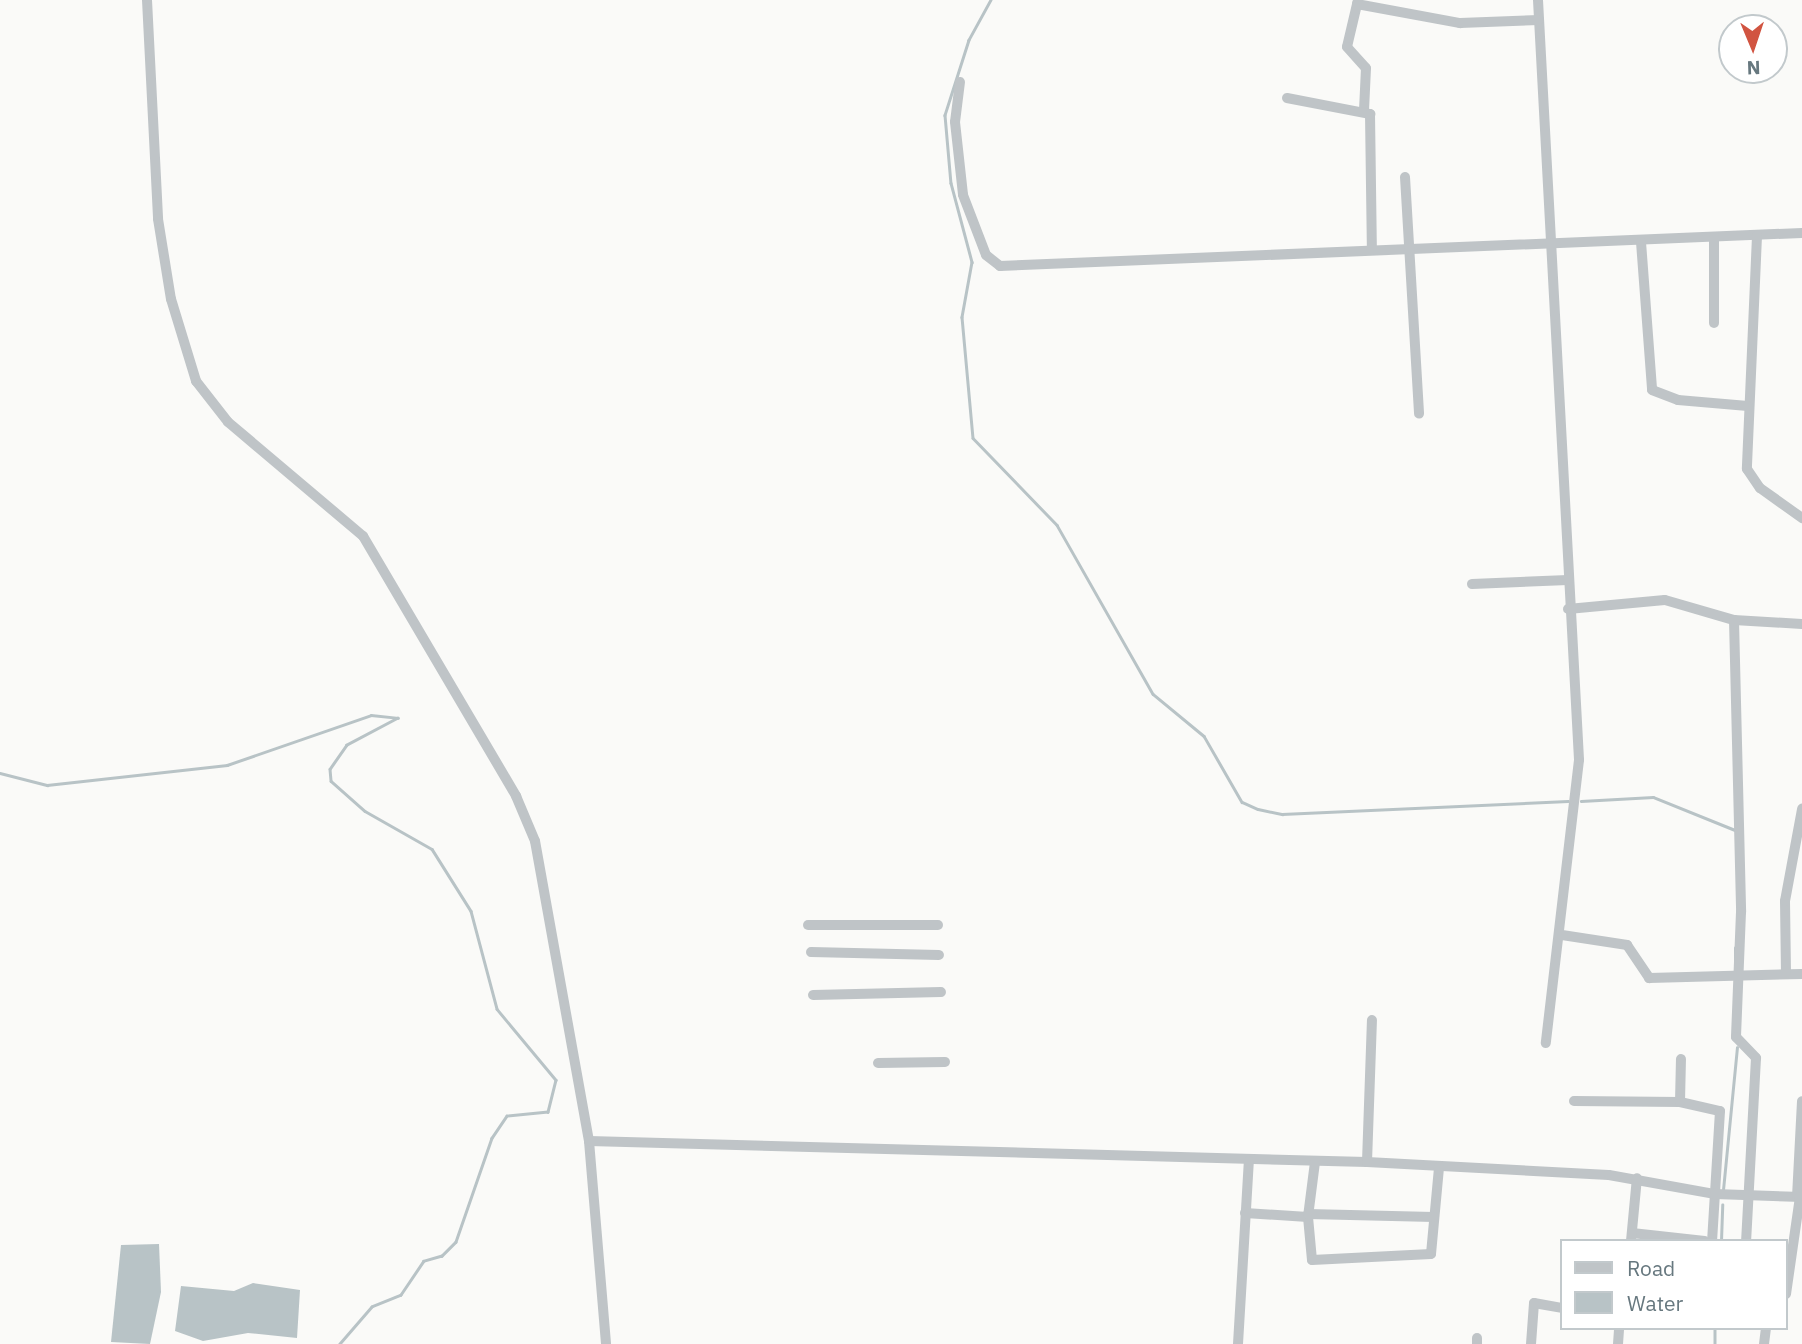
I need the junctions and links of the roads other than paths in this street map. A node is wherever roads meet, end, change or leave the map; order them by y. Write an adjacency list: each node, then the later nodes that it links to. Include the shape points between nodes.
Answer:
1 (147, 0): 45 (street, via 158,219 192,371 204,397 228,422 363,536 516,796 541,861)
2 (1538, 0): 4 (street)
3 (1357, 2): 4 (street, via 1460,23); 7 (street, via 1347,47 1366,68)
4 (1539, 20): 13 (street)
5 (960, 82): 15 (street, via 955,122 961,186 984,251 996,264)
6 (1287, 98): 7 (street)
7 (1364, 111): 15 (street, via 1371,116)
8 (1405, 177): 14 (street)
9 (1802, 233): 10 (street)
10 (1757, 236): 11 (street); 17 (street)
11 (1714, 237): 12 (street); 16 (street)
12 (1641, 242): 13 (street); 17 (street, via 1653,390 1678,400)
13 (1547, 247): 14 (street); 20 (street)
14 (1406, 249): 15 (street); 18 (street)
15 (1372, 250)
16 (1714, 323)
17 (1748, 406): 19 (street, via 1750,476)
18 (1419, 414)
19 (1802, 518)
20 (1568, 580): 21 (street); 22 (street)
21 (1472, 584)
22 (1568, 610): 23 (street, via 1665,600); 28 (street, via 1579,760)
23 (1734, 620): 24 (street); 33 (street)
24 (1802, 624)
25 (1802, 809): 31 (street, via 1785,901)
26 (808, 925): 27 (street)
27 (937, 925)
28 (1562, 935): 33 (street, via 1627,945 1646,977); 37 (street)
29 (811, 952): 30 (street)
30 (939, 955)
31 (1786, 973): 32 (street); 33 (street)
32 (1802, 974)
33 (1737, 978): 52 (street, via 1736,1037 1756,1058)
34 (942, 992): 35 (street)
35 (813, 995)
36 (1372, 1020): 48 (street)
37 (1546, 1043)
38 (1681, 1059): 43 (street)
39 (945, 1062): 40 (street)
40 (878, 1063)
41 (1574, 1101): 43 (street)
42 (1802, 1101): 44 (street)
43 (1680, 1102): 51 (street, via 1722,1115)
44 (1802, 1106): 53 (street)
45 (589, 1141): 46 (street); 63 (street)
46 (1249, 1161): 47 (street); 54 (street)
47 (1315, 1162): 48 (street); 55 (street)
48 (1367, 1162): 49 (street)
49 (1439, 1167): 50 (street); 56 (street)
50 (1637, 1178): 51 (street); 57 (street)
51 (1715, 1194): 52 (street); 59 (street)
52 (1748, 1197): 53 (street); 60 (street)
53 (1800, 1197): 61 (street)
54 (1245, 1213): 55 (street); 64 (street)
55 (1308, 1216): 56 (street); 56 (street, via 1312,1260 1423,1257 1433,1250)
56 (1434, 1217)
57 (1631, 1237): 58 (street)
58 (1668, 1239)
59 (1712, 1239)
60 (1746, 1239)
61 (1788, 1280)
62 (1560, 1308): 65 (street, via 1534,1303)
63 (606, 1344)
64 (1238, 1344)
65 (1531, 1344)

